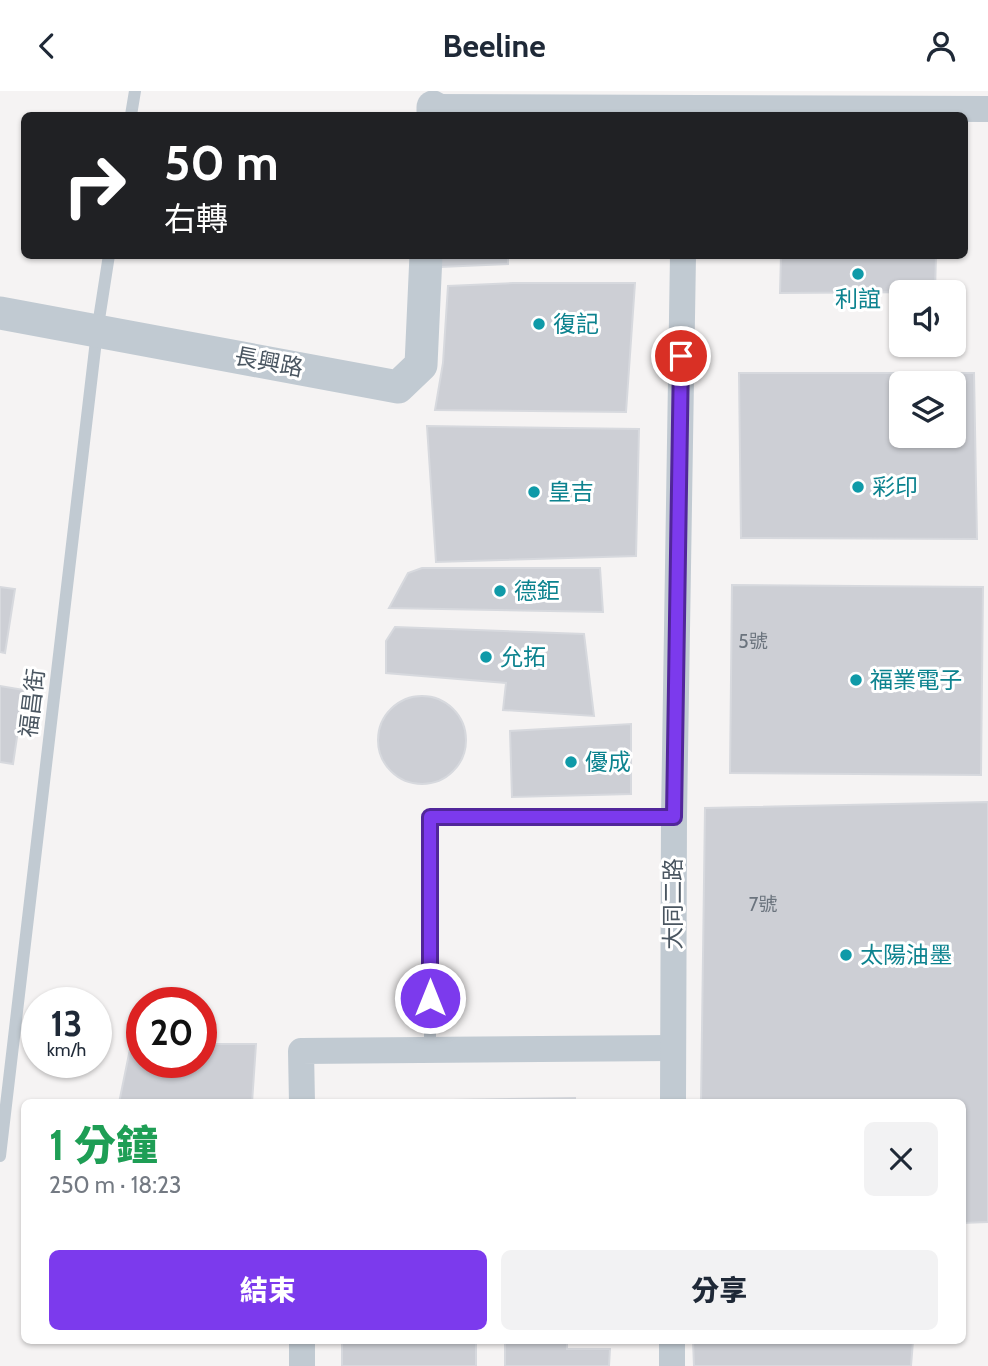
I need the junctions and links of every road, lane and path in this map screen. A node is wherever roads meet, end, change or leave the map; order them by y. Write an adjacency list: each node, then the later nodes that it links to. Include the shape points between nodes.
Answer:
1 (135, 91): 4 (lane)
2 (988, 109): 5 (street)
3 (433, 111): 5 (street)
4 (132, 112)
5 (685, 112)
6 (108, 259): 10 (lane, 福昌街)
7 (426, 259): 10 (street, 長興路, via 421,365 398,387)
8 (682, 259): 11 (street, 大同二路)
9 (0, 313): 10 (street, 長興路)
10 (97, 332): 16 (lane, 福昌街)
11 (674, 817): 12 (street, 大同二路); 13 (lane, via 430,817)
12 (673, 1048): 13 (street); 15 (street, 大同二路)
13 (430, 1050): 14 (street, via 301,1051)
14 (302, 1099)
15 (673, 1099)
16 (0, 1156)
17 (302, 1344): 19 (street)
18 (672, 1344): 20 (street)
19 (302, 1366)
20 (672, 1366)

